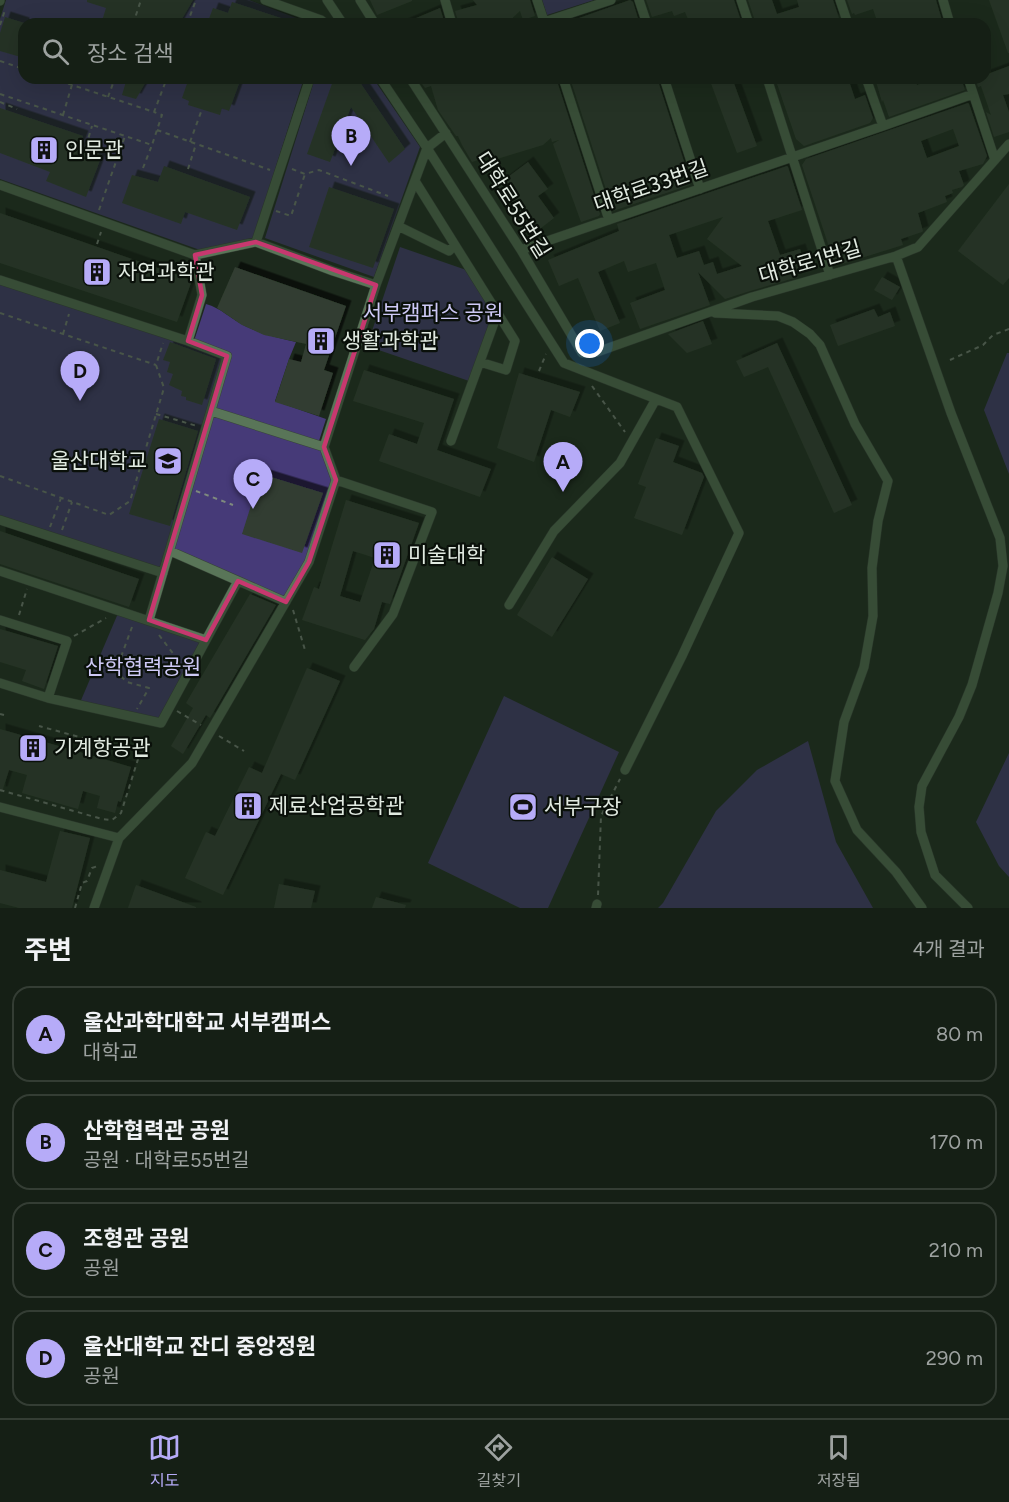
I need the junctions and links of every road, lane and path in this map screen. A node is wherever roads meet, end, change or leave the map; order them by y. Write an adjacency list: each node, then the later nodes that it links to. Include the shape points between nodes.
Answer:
1 (141, 0): 14 (path)
2 (196, 0): 15 (path)
3 (265, 0): 16 (street)
4 (360, 0): 18 (street)
5 (444, 0): 19 (street)
6 (537, 0): 20 (street)
7 (611, 0): 21 (street)
8 (639, 0): 22 (street)
9 (741, 0): 23 (street)
10 (840, 0): 24 (street)
11 (943, 0): 25 (street)
12 (2, 3): 26 (path)
13 (330, 4): 17 (street)
14 (135, 18)
15 (189, 18)
16 (315, 18)
17 (340, 18)
18 (371, 18)
19 (450, 18)
20 (542, 18)
21 (558, 18)
22 (645, 18)
23 (747, 18)
24 (846, 18)
25 (948, 18)
26 (0, 25)
27 (0, 61): 28 (path)
28 (18, 67)
29 (69, 84): 40 (path)
30 (113, 84): 43 (path)
31 (164, 84): 46 (path)
32 (308, 84): 64 (street)
33 (384, 84): 59 (street)
34 (414, 84): 52 (street, 대학로55번길)
35 (565, 84): 72 (street)
36 (666, 84): 68 (street)
37 (769, 84): 60 (street)
38 (868, 84): 50 (street)
39 (970, 84): 42 (street)
40 (72, 85): 43 (path); 48 (path)
41 (0, 94): 48 (path)
42 (973, 94): 50 (street, 대학로33번길); 61 (street)
43 (108, 97): 46 (path)
44 (0, 102): 45 (path)
45 (17, 109)
46 (154, 112): 51 (path, via 162,115)
47 (201, 112): 54 (path)
48 (63, 115): 49 (path)
49 (93, 125): 53 (path); 58 (path)
50 (883, 126): 60 (street, 대학로33번길)
51 (157, 130): 54 (path); 57 (path)
52 (446, 134): 59 (street); 76 (street, 대학로55번길)
53 (125, 136): 57 (path); 71 (path)
54 (190, 142): 55 (path)
55 (196, 144): 63 (path); 64 (path)
56 (1009, 144): 61 (street, 대학로1번길)
57 (152, 145): 62 (path)
58 (86, 146)
59 (427, 148): 66 (street); 90 (street)
60 (792, 157): 68 (street, 대학로33번길); 79 (street)
61 (995, 160): 78 (street, 대학로1번길, via 918,247)
62 (143, 168)
63 (188, 169)
64 (280, 169): 65 (path); 70 (street)
65 (305, 174): 69 (path, via 319,170); 70 (path, via 291,216)
66 (415, 181): 73 (street); 75 (street)
67 (0, 185): 77 (street)
68 (700, 189): 72 (street, 대학로33번길)
69 (388, 196)
70 (267, 209): 74 (street)
71 (96, 217)
72 (609, 220): 76 (street, 대학로33번길)
73 (398, 226): 75 (street, via 449,251); 81 (street)
74 (256, 242): 77 (street); 81 (street)
75 (455, 244): 83 (street)
76 (521, 250): 91 (street, 대학로55번길)
77 (195, 255): 89 (street, via 202,295)
78 (896, 256): 79 (street, 대학로1번길); 146 (street, via 1001,547 1003,566 998,593 972,685 922,786 919,807 921,832 935,875)
79 (830, 275): 85 (street, 대학로1번길)
80 (0, 280): 82 (street)
81 (376, 285): 103 (street)
82 (72, 304): 87 (path); 88 (street)
83 (498, 312): 93 (street); 93 (street, via 515,341 506,370)
84 (0, 313): 87 (path)
85 (709, 313): 91 (street, 대학로1번길, via 597,352); 145 (street, via 778,316 810,334 820,345 855,424 888,481 878,521 872,568 873,616 864,667 844,723 835,781 857,830 896,872)
86 (1009, 329): 92 (path)
87 (63, 334): 94 (path)
88 (166, 335): 89 (street); 94 (path)
89 (188, 341): 98 (street, via 227,356)
90 (551, 341): 95 (path); 97 (street, via 564,363)
91 (582, 353)
92 (950, 360)
93 (480, 362): 101 (street)
94 (156, 365): 99 (path, via 164,388)
95 (539, 371)
96 (593, 387): 102 (path)
97 (656, 399): 102 (street); 137 (street, via 677,407 739,533)
98 (211, 411): 103 (street); 106 (street)
99 (156, 414): 100 (path); 108 (path, via 130,501 109,515)
100 (204, 429)
101 (451, 441)
102 (632, 442): 119 (street, via 620,463 554,531)
103 (324, 447): 105 (street)
104 (0, 476): 107 (path)
105 (336, 480): 118 (street, via 309,562); 128 (street, via 432,512 393,614)
106 (188, 488): 109 (path); 113 (street)
107 (61, 497): 108 (path); 111 (path)
108 (72, 502): 112 (path)
109 (233, 505)
110 (0, 520): 111 (street)
111 (47, 535): 112 (street)
112 (58, 539): 115 (street)
113 (170, 551): 115 (street); 117 (street)
114 (0, 571): 116 (street)
115 (163, 573): 123 (street)
116 (30, 581): 120 (street); 124 (path)
117 (238, 581): 118 (street); 126 (street)
118 (287, 599): 127 (path); 135 (street)
119 (509, 605)
120 (119, 611): 121 (street); 125 (path)
121 (136, 616): 123 (street); 133 (path, via 117,668 127,682 149,688)
122 (0, 620): 124 (street)
123 (149, 620): 126 (street); 129 (path)
124 (16, 625): 125 (street)
125 (67, 640): 131 (street)
126 (206, 640): 129 (street)
127 (305, 650)
128 (354, 667)
129 (188, 673): 132 (street)
130 (0, 683): 131 (street)
131 (48, 698): 133 (street)
132 (170, 707): 133 (street, via 161,723); 135 (path)
133 (133, 717)
134 (39, 726): 138 (path, via 139,756 121,813 112,820 102,819)
135 (211, 731): 136 (path); 140 (street, via 192,764)
136 (244, 751)
137 (625, 770): 142 (path, via 601,816)
138 (0, 790)
139 (0, 807): 140 (street)
140 (119, 838): 141 (street)
141 (110, 863): 143 (path, via 92,868 87,881 82,883); 144 (street)
142 (597, 906)
143 (75, 908)
144 (94, 908)
145 (922, 908)
146 (968, 908)

